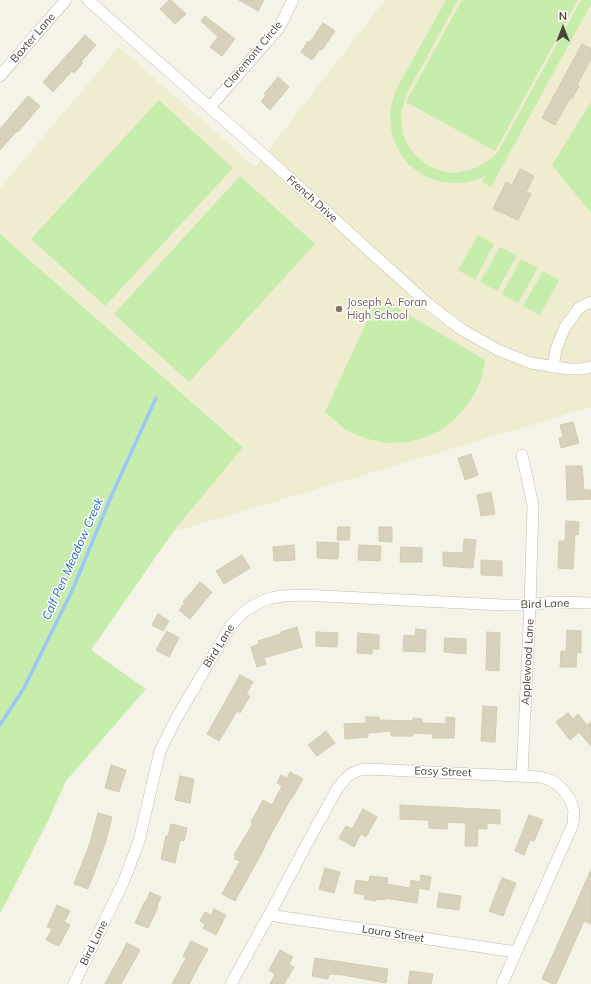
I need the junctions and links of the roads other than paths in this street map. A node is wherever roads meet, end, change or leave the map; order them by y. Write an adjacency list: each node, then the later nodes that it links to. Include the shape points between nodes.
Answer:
1 (66, 0): 4 (street, Baxter Lane)
2 (88, 0): 5 (street, French Drive)
3 (293, 0): 5 (street, Claremont Circle, via 279,28)
4 (0, 76)
5 (210, 107): 7 (street, French Drive, via 444,317 498,350 531,363)
6 (591, 302): 7 (street, via 579,308 565,327 556,349)
7 (553, 367): 8 (street, French Drive)
8 (591, 367)
9 (522, 454): 11 (street, Applewood Lane, via 533,505)
10 (591, 603): 11 (street, Bird Lane, via 551,602)
11 (530, 605): 12 (street, Applewood Lane); 15 (street, Bird Lane, via 296,595 271,598 245,611 231,625 160,751 139,841 125,878)
12 (522, 775): 13 (street, Easy Street, via 367,769 351,774 337,789); 14 (street, Easy Street, via 545,778 556,783 572,804 574,818)
13 (269, 915): 14 (street, Laura Street); 16 (street, Easy Street)
14 (516, 952): 17 (street, Easy Street)
15 (74, 984)
16 (230, 984)
17 (502, 984)

